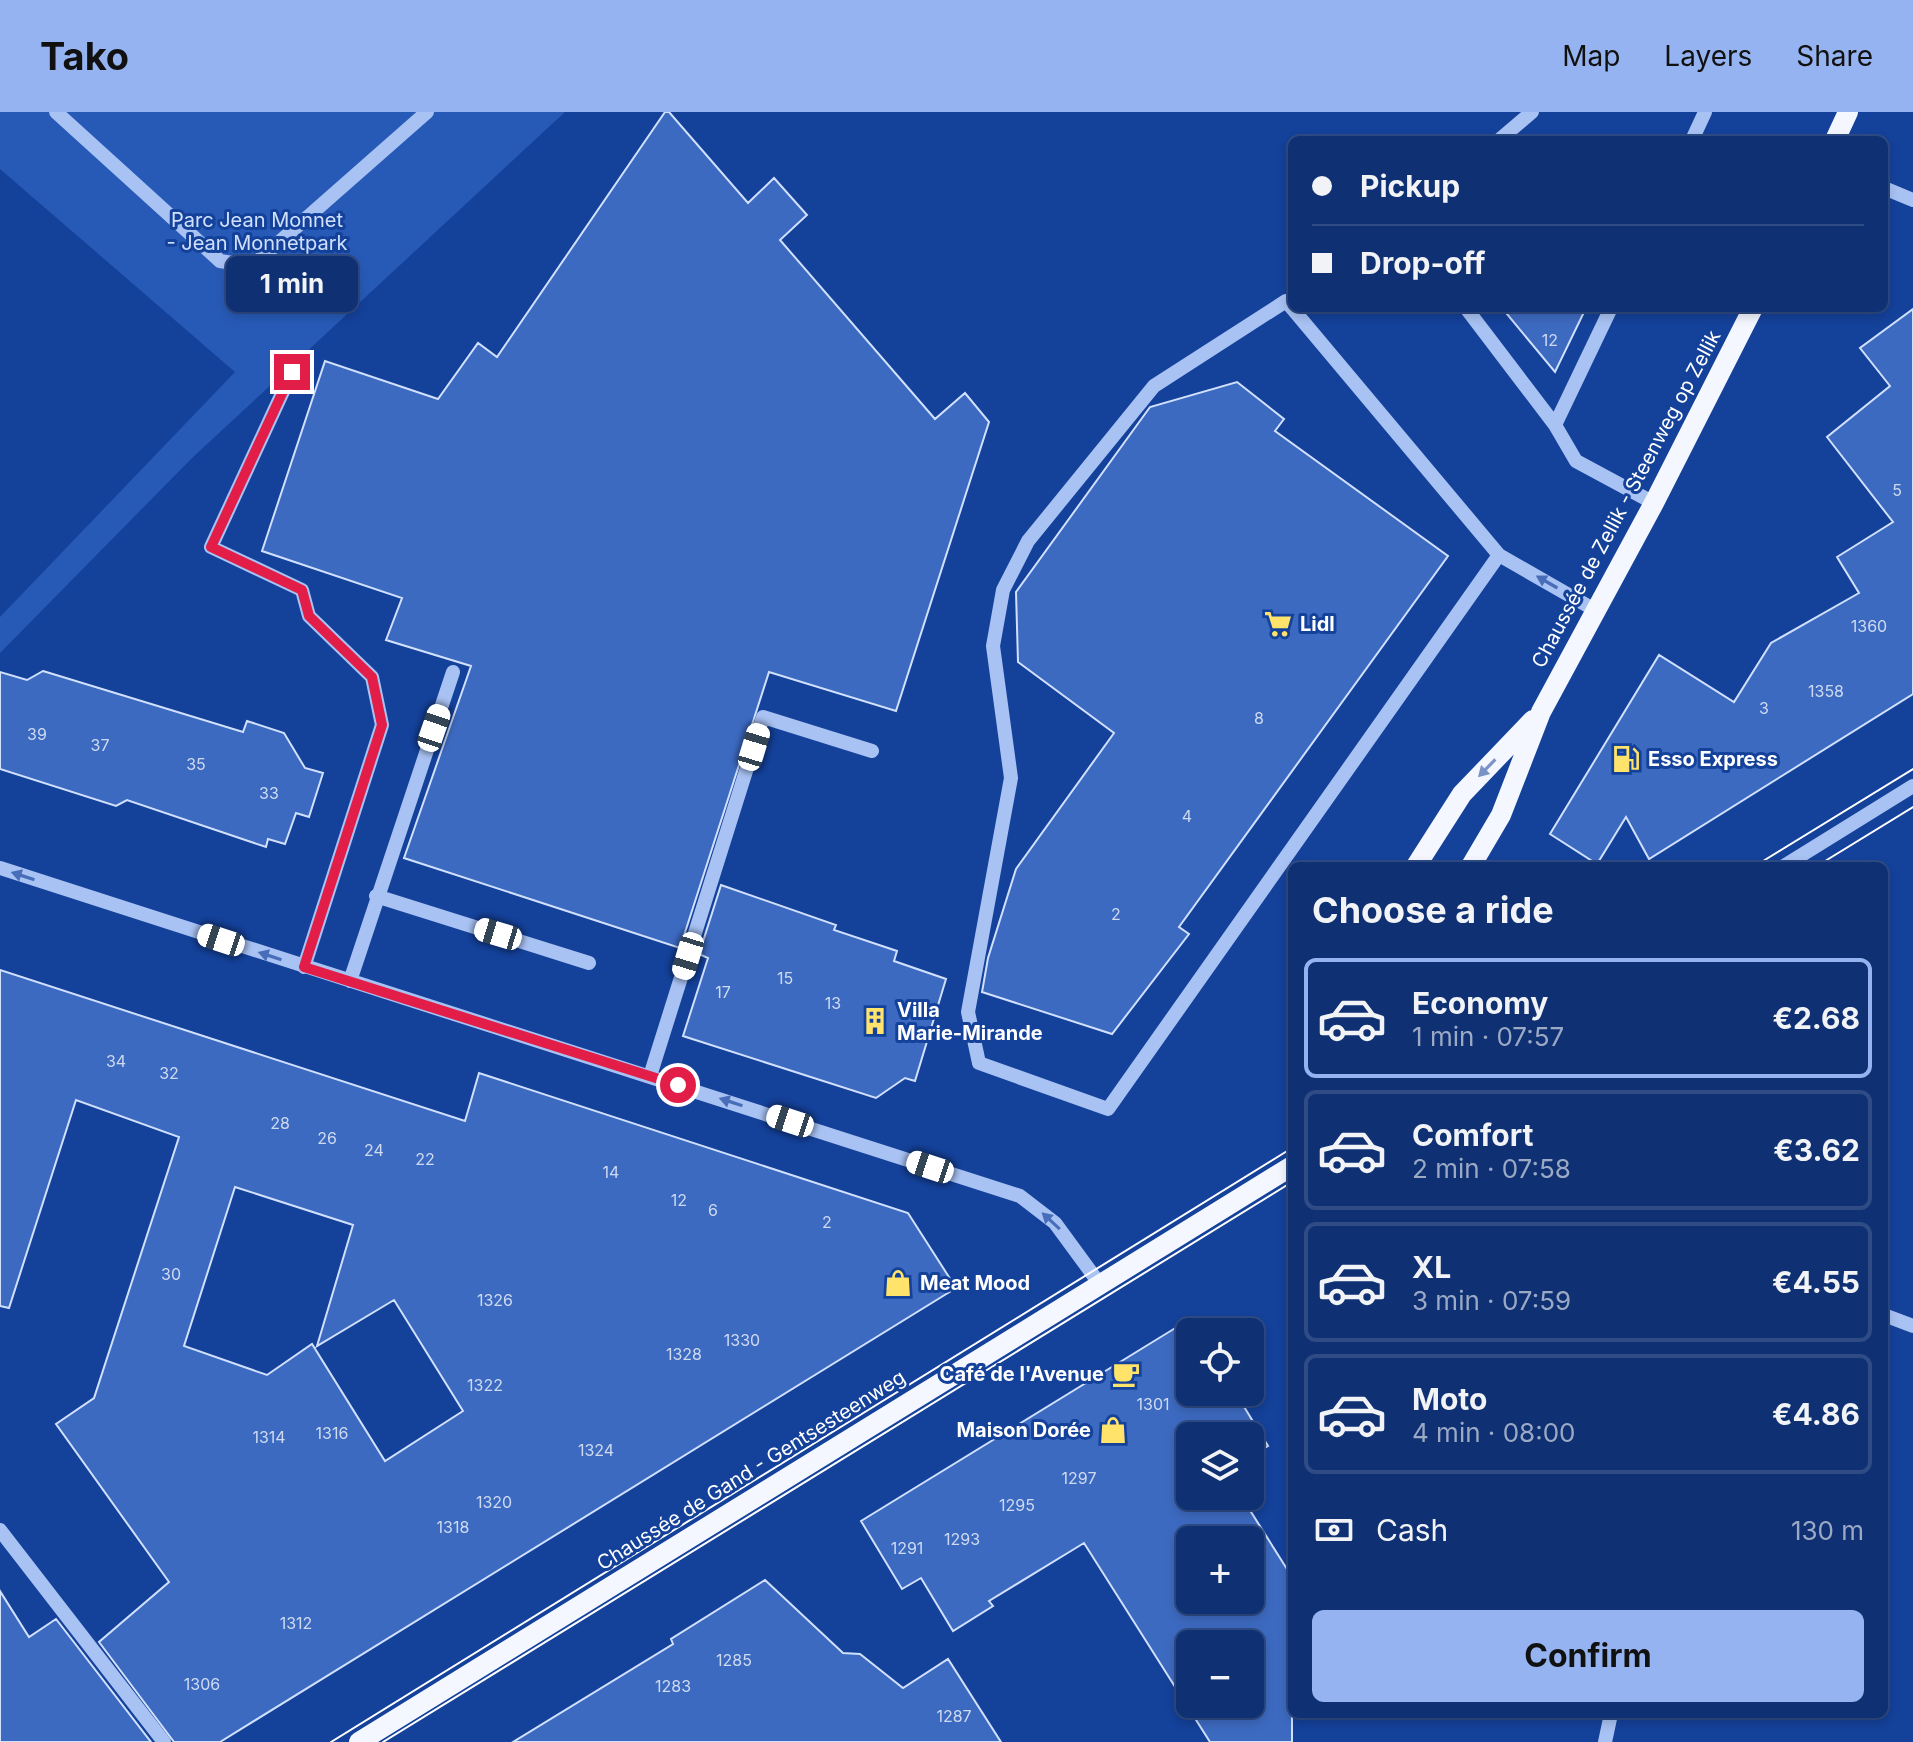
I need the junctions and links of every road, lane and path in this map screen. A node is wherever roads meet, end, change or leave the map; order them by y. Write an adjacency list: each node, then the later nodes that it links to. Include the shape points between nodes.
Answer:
1 (56, 112): 2 (street, via 220,261 252,266)
2 (427, 112)
3 (1532, 112): 6 (street)
4 (1705, 112): 7 (street)
5 (1848, 112): 8 (main road)
6 (1504, 136)
7 (1694, 136)
8 (1837, 136)
9 (1888, 190): 10 (street)
10 (1913, 200)
11 (1288, 303): 19 (street, via 1154,386 1028,541 1003,590 993,646 1011,778 968,1012 979,1063 1108,1109)
12 (1295, 312): 19 (street)
13 (1469, 312): 17 (street)
14 (1609, 312): 17 (street)
15 (1751, 312): 18 (main road, Chaussée de Zellik - Steenweg op Zellik)
16 (292, 372): 31 (street, via 211,547 302,590 309,616 372,677 382,725)
17 (1555, 425): 18 (street, via 1576,461)
18 (1654, 503): 20 (main road, Chaussée de Zellik - Steenweg op Zellik)
19 (1499, 555): 20 (street, one-way to 19)
20 (1595, 610): 22 (main road, Chaussée de Zellik - Steenweg op Zellik)
21 (453, 672): 29 (street)
22 (1541, 712): 25 (main road, Chaussée de Zellik - Steenweg op Zellik, one-way to 25, via 1462,794); 26 (main road, Chaussée de Zellik - Steenweg op Zellik, via 1501,815)
23 (872, 751): 33 (street, via 763,717)
24 (1913, 786): 27 (street)
25 (1419, 862)
26 (1473, 862)
27 (1790, 862)
28 (0, 868): 31 (street, one-way to 28)
29 (376, 896): 30 (street); 32 (street)
30 (589, 963)
31 (304, 967): 32 (street)
32 (350, 981): 33 (street)
33 (650, 1076): 35 (street, one-way to 33, via 1055,1223 1020,1196)
34 (1288, 1168): 35 (main road, Chaussée de Gand - Gentsesteenweg)
35 (1099, 1283): 41 (main road, Chaussée de Gand - Gentsesteenweg)
36 (1888, 1317): 37 (street)
37 (1913, 1326)
38 (0, 1530): 40 (street)
39 (1610, 1718): 42 (street)
40 (164, 1742)
41 (359, 1742)
42 (1605, 1742)

